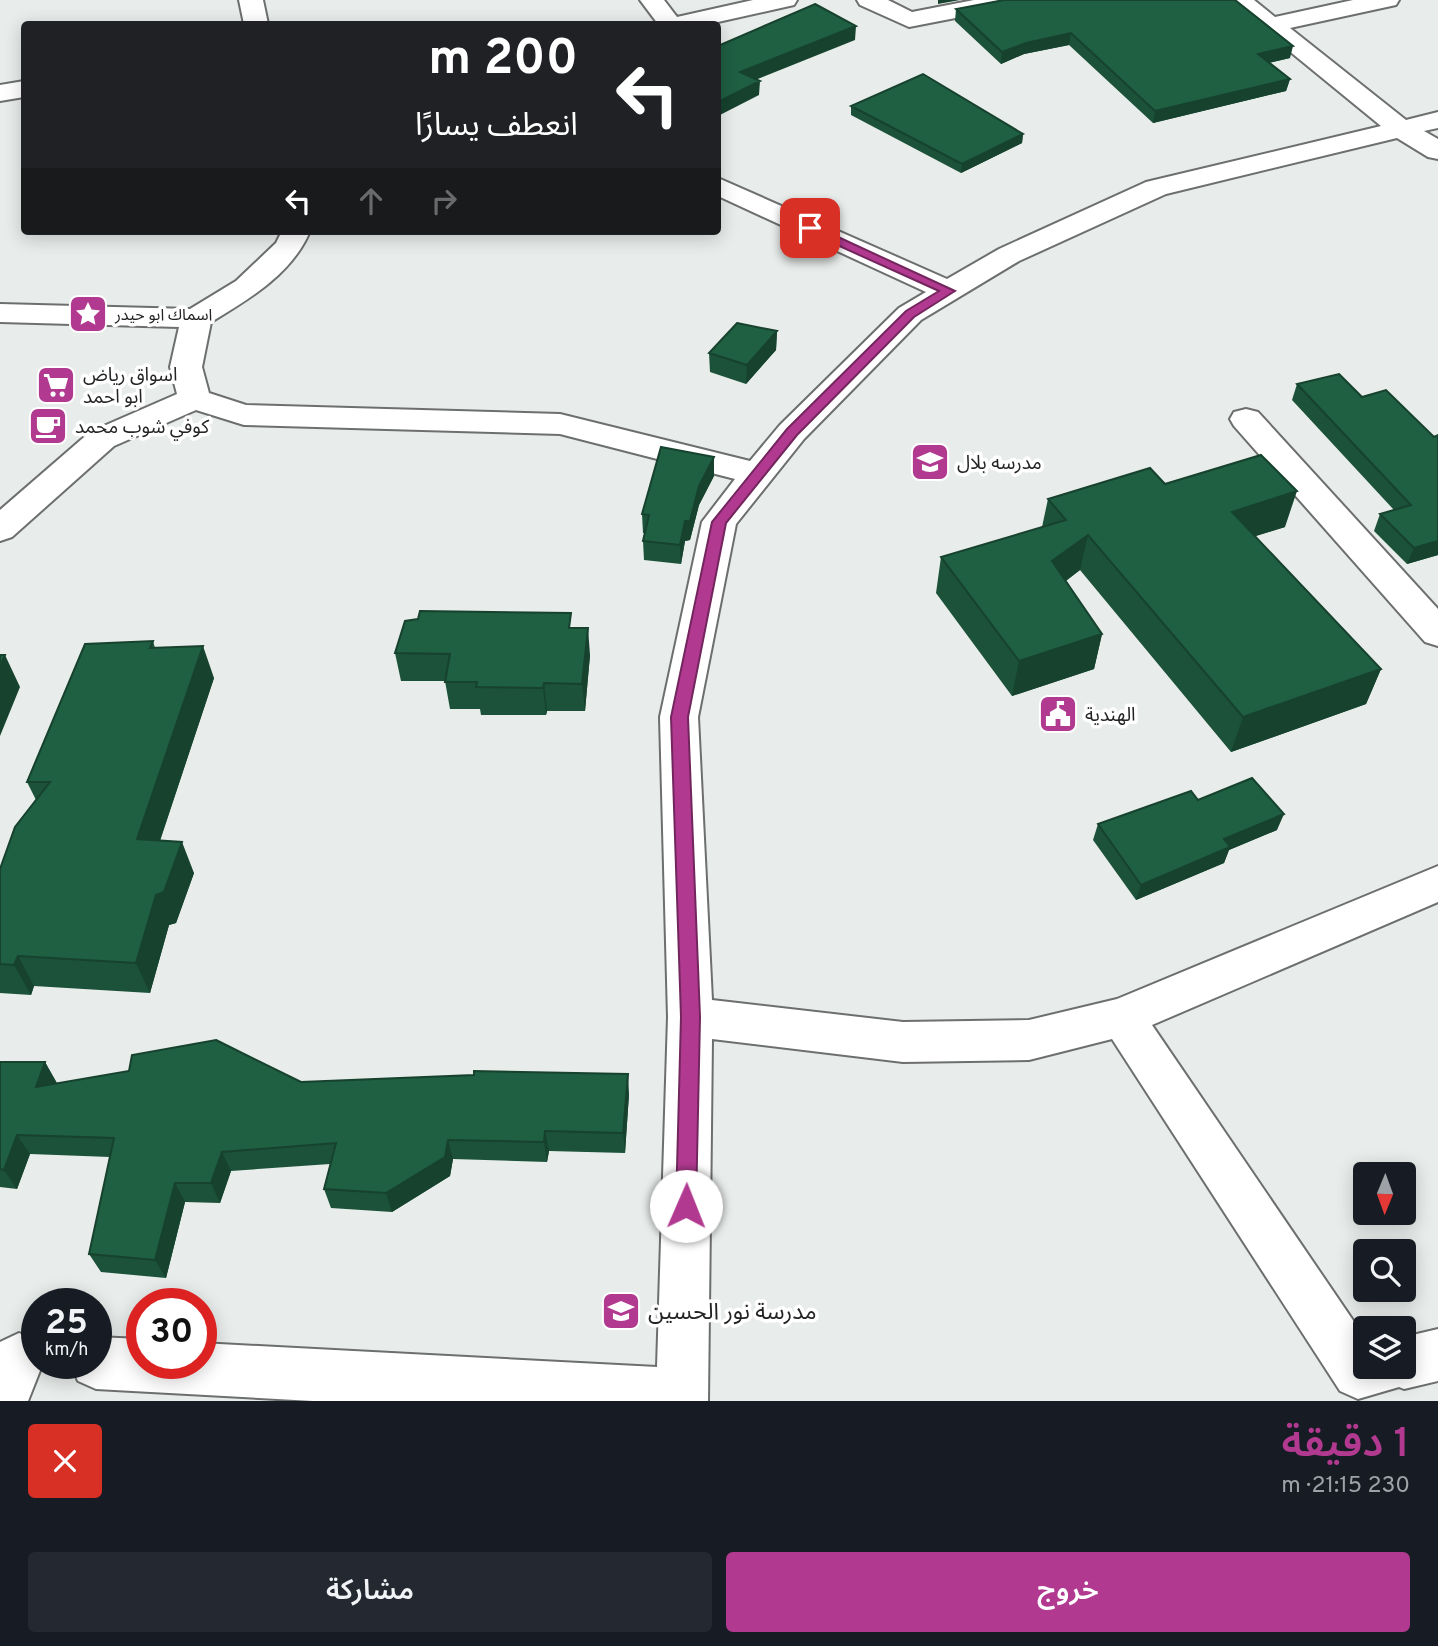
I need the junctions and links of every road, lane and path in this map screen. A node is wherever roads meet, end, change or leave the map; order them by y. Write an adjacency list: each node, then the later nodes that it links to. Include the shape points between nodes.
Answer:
1 (251, 0): 8 (street)
2 (652, 0): 9 (street)
3 (785, 0): 10 (street)
4 (869, 0): 5 (street, via 909,20)
5 (1012, 0)
6 (1240, 0): 11 (street)
7 (1387, 0): 11 (street)
8 (256, 21)
9 (668, 21)
10 (691, 21)
11 (1271, 25): 15 (street)
12 (21, 90): 13 (street)
13 (0, 93)
14 (1438, 120): 15 (street)
15 (1400, 128): 16 (street); 19 (street, via 1156,188 1009,255)
16 (1438, 151)
17 (721, 187): 19 (street)
18 (294, 235): 21 (street, via 289,247 247,287)
19 (949, 291): 24 (street, via 910,314 792,432)
20 (0, 313): 21 (street)
21 (196, 318): 22 (street, via 186,367)
22 (194, 399): 24 (street, via 244,415 560,424); 25 (street, via 102,439)
23 (1246, 419): 26 (street)
24 (758, 474): 28 (street, via 719,522 680,717)
25 (0, 529)
26 (1438, 634)
27 (1438, 883): 29 (street)
28 (690, 1017): 29 (street, via 903,1042 1028,1040); 34 (street)
29 (1122, 1017): 33 (street)
30 (1438, 1355): 31 (street)
31 (1416, 1360)
32 (112, 1364): 34 (street)
33 (1353, 1365)
34 (682, 1398)

